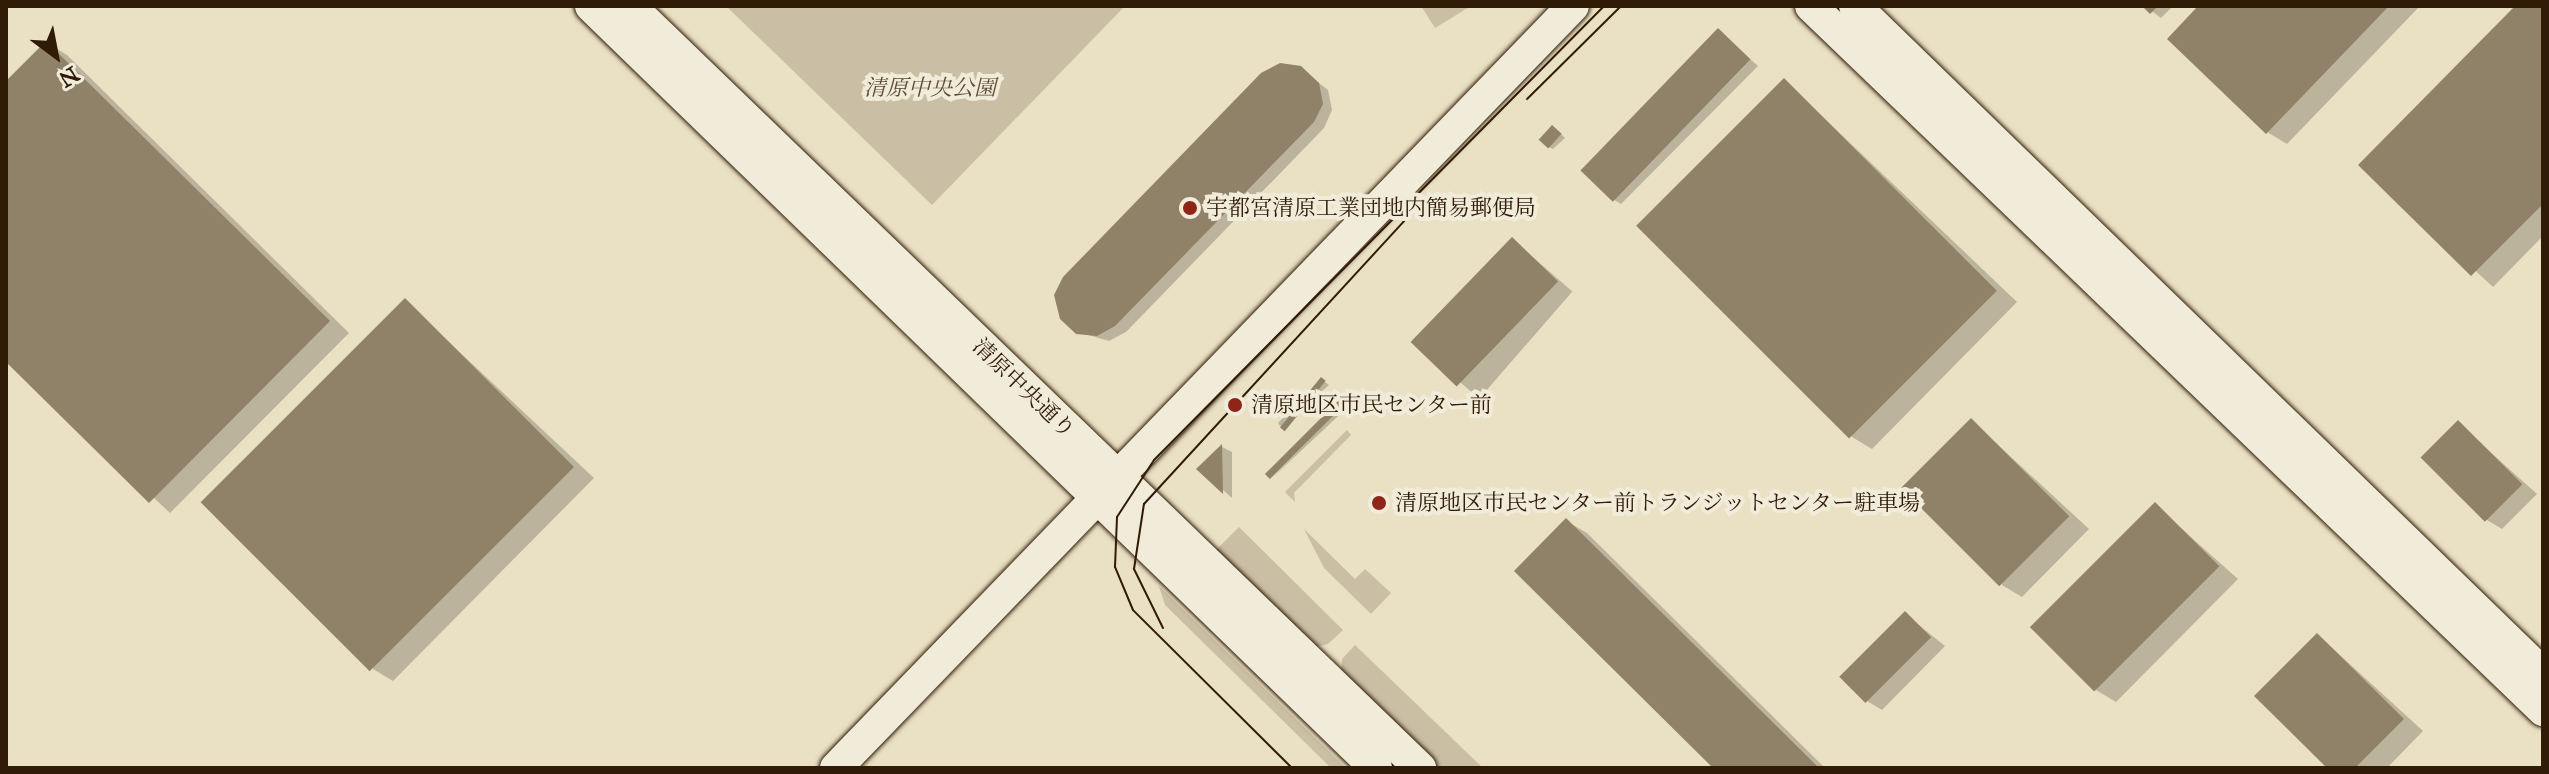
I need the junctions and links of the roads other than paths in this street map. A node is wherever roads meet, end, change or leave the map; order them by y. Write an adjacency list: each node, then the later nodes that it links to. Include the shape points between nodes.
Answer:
1 (591, 6): 6 (street, 清原中央通り)
2 (630, 6): 6 (street, 清原中央通り)
3 (1573, 6): 6 (street)
4 (1811, 6): 9 (street)
5 (1855, 6): 8 (street)
6 (1105, 485): 7 (street); 12 (street, 清原中央通り); 13 (street, 清原中央通り)
7 (962, 636): 10 (street); 11 (street)
8 (2543, 674)
9 (2543, 710)
10 (836, 768)
11 (865, 768)
12 (1376, 768)
13 (1420, 768)

